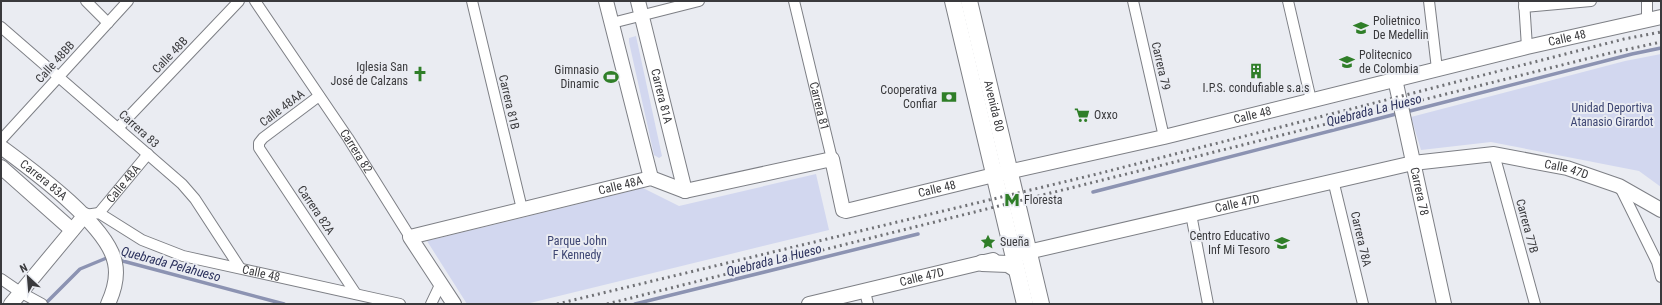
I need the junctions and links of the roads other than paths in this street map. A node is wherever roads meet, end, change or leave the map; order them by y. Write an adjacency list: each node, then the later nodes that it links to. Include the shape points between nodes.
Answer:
1 (86, 1): 21 (street)
2 (128, 1): 21 (street, Calle 48BB)
3 (239, 1): 30 (street, Calle 48B)
4 (255, 1): 28 (street, Carrera 82)
5 (472, 1): 45 (street, Carrera 81B)
6 (606, 1): 22 (street)
7 (638, 1): 18 (street, Carrera 81A)
8 (699, 1): 18 (street)
9 (794, 1): 37 (street, Carrera 81)
10 (953, 1): 40 (main road, Avenida 80)
11 (969, 1): 40 (main road, Avenida 80)
12 (1133, 1): 31 (street, Carrera 79)
13 (1288, 1): 29 (street)
14 (1429, 1): 25 (street)
15 (1591, 1): 17 (street)
16 (1647, 1): 20 (street)
17 (1524, 4): 24 (street)
18 (641, 16): 22 (street); 44 (street, Carrera 81A)
19 (1661, 17): 20 (street, Calle 48)
20 (1647, 20): 24 (street, Calle 48)
21 (108, 23): 26 (street, Calle 48BB)
22 (612, 23): 41 (street)
23 (1, 26): 26 (street, Carrera 83)
24 (1527, 47): 25 (street, Calle 48)
25 (1437, 69): 27 (street, Calle 48)
26 (59, 78): 30 (street, Carrera 83); 32 (street, Calle 48BB)
27 (1395, 79): 29 (street, Calle 48); 38 (street, Carrera 78)
28 (319, 96): 33 (street, Calle 48AA); 52 (street, Carrera 82)
29 (1311, 100): 31 (street, Calle 48)
30 (119, 127): 35 (street, Carrera 83)
31 (1164, 138): 40 (street, Calle 48)
32 (1, 140)
33 (261, 141): 61 (street, Carrera 82A, via 258,145 260,151)
34 (1, 147): 50 (street, Carrera 83A)
35 (148, 154): 48 (street, Calle 48A); 57 (street, Carrera 83, via 188,190)
36 (1494, 154): 38 (street, Calle 47D); 43 (street, Calle 47D, via 1567,168); 76 (street, Carrera 77B)
37 (832, 159): 44 (street); 47 (street, Carrera 81)
38 (1413, 163): 42 (street, Calle 47D); 75 (street, Carrera 78)
39 (1, 167): 51 (street, Carrera 83A)
40 (1002, 174): 47 (street, Calle 48); 53 (main road, Avenida 80); 55 (main road, Avenida 80)
41 (650, 178): 44 (street, Calle 48A); 45 (street, Calle 48A)
42 (1333, 180): 49 (street, Calle 47D); 74 (street, Carrera 78A)
43 (1620, 186): 46 (street, Calle 47D); 54 (street)
44 (685, 191)
45 (522, 209): 52 (street, Calle 48A)
46 (1661, 210)
47 (844, 211)
48 (99, 213): 50 (street); 57 (street, Calle 48, via 142,240 160,248 190,258)
49 (1191, 214): 53 (street, Calle 47D); 73 (street)
50 (85, 215): 51 (street); 66 (street, Carrera 83A, via 98,229 114,257 115,282)
51 (72, 230): 62 (street)
52 (410, 237): 60 (street, Carrera 82)
53 (1029, 252): 55 (street, Calle 47D); 72 (main road, Avenida 80)
54 (1659, 260): 58 (street)
55 (1015, 262): 56 (main road); 71 (main road, Avenida 80)
56 (982, 263): 63 (street, Calle 47D)
57 (240, 268): 61 (street, Calle 48)
58 (1661, 277)
59 (1, 279): 62 (street)
60 (441, 283): 68 (street); 69 (street, Carrera 82)
61 (356, 294): 67 (street, Calle 48)
62 (25, 295): 64 (street); 65 (street)
63 (866, 298): 70 (street, Calle 47D)
64 (11, 304)
65 (42, 304)
66 (108, 304)
67 (400, 304)
68 (431, 304)
69 (454, 304)
70 (809, 304)
71 (1025, 304)
72 (1041, 304)
73 (1208, 304)
74 (1363, 304)
75 (1444, 304)
76 (1535, 304)

